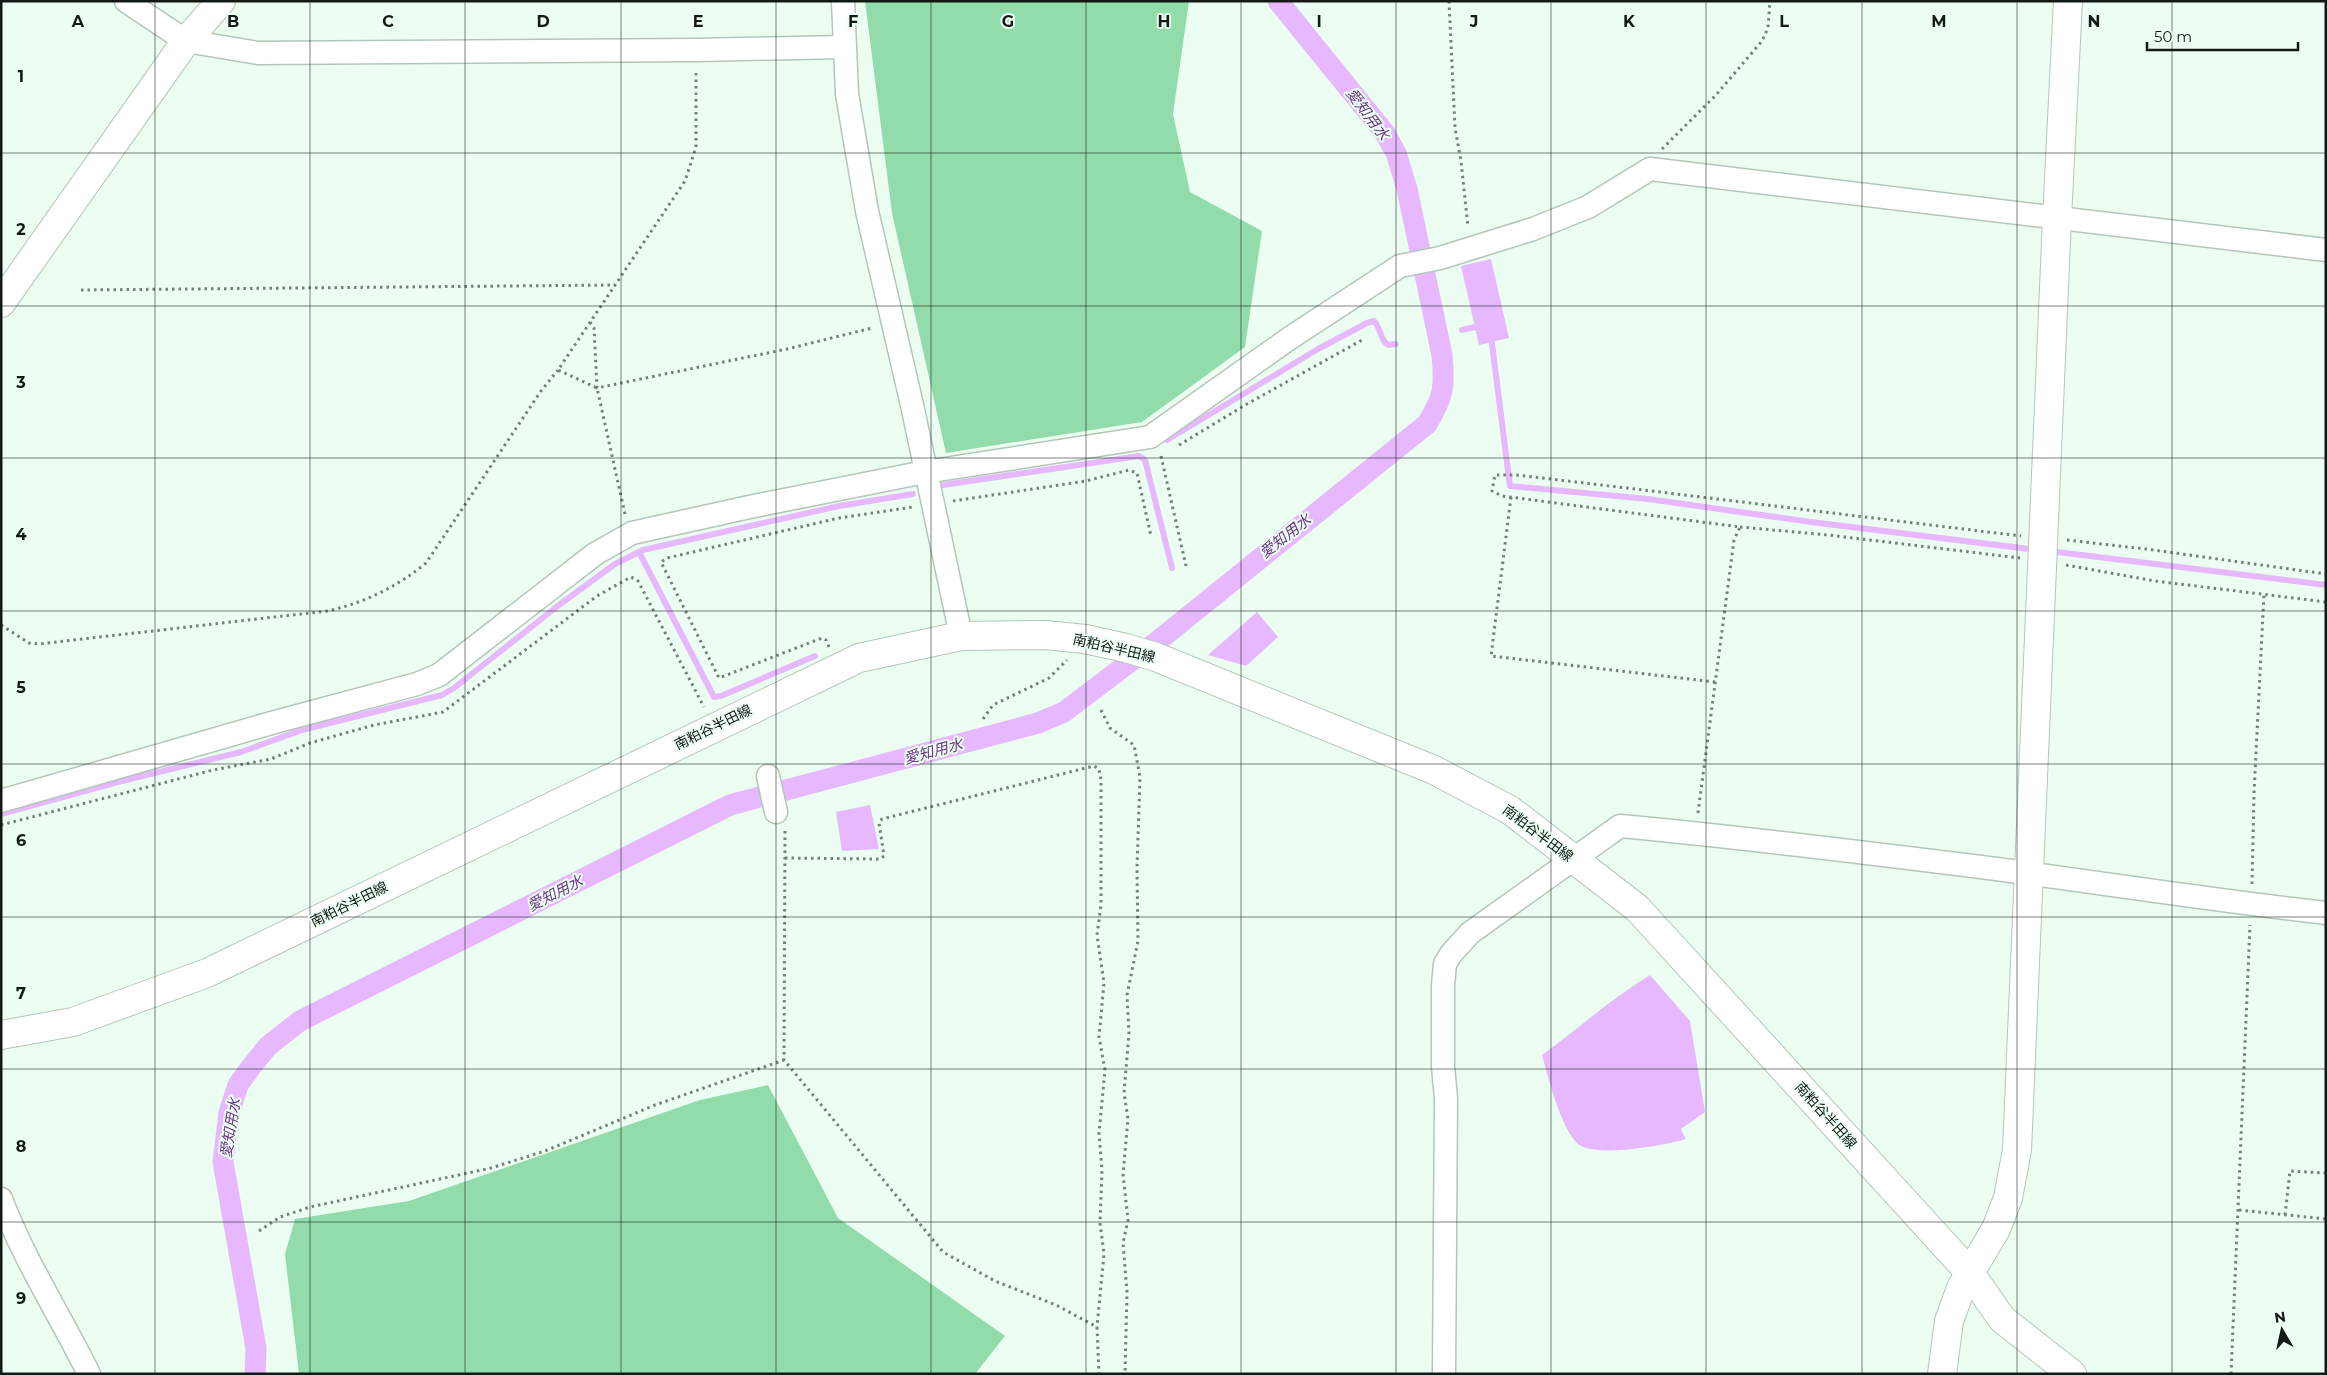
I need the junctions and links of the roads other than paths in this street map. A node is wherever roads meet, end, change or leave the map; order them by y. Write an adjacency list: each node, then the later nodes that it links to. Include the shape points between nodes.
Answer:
1 (126, 1): 5 (street)
2 (221, 1): 5 (main road)
3 (842, 1): 6 (street)
4 (2068, 1): 7 (main road)
5 (186, 41): 6 (street, via 258,53); 9 (main road)
6 (843, 47): 10 (street, via 847,94 865,201)
7 (2057, 218): 8 (street); 10 (street, via 1650,168 1588,206 1533,229 1440,258 1400,266 1290,338 1154,434); 16 (main road)
8 (2326, 250)
9 (1, 303)
10 (925, 472): 11 (street); 13 (street, via 630,534 595,554 439,676)
11 (961, 636): 15 (main road, 南粕谷半田線, via 1045,635 1156,656 1434,770 1510,810); 18 (main road, 南粕谷半田線, via 859,658 208,973 73,1022)
12 (768, 776): 14 (street)
13 (1, 801)
14 (776, 812)
15 (1573, 859): 16 (street, via 1620,826); 20 (main road, 南粕谷半田線, via 1637,908); 22 (street, via 1470,933 1445,964)
16 (2029, 875): 17 (street); 20 (main road, via 2017,1150 2008,1198 1996,1229)
17 (2326, 913)
18 (1, 1035)
19 (1, 1199): 21 (street, via 15,1236)
20 (1970, 1274): 23 (main road, via 1961,1288 1949,1321); 24 (main road, 南粕谷半田線, via 2002,1319)
21 (89, 1374)
22 (1444, 1374)
23 (1942, 1374)
24 (2072, 1374)

